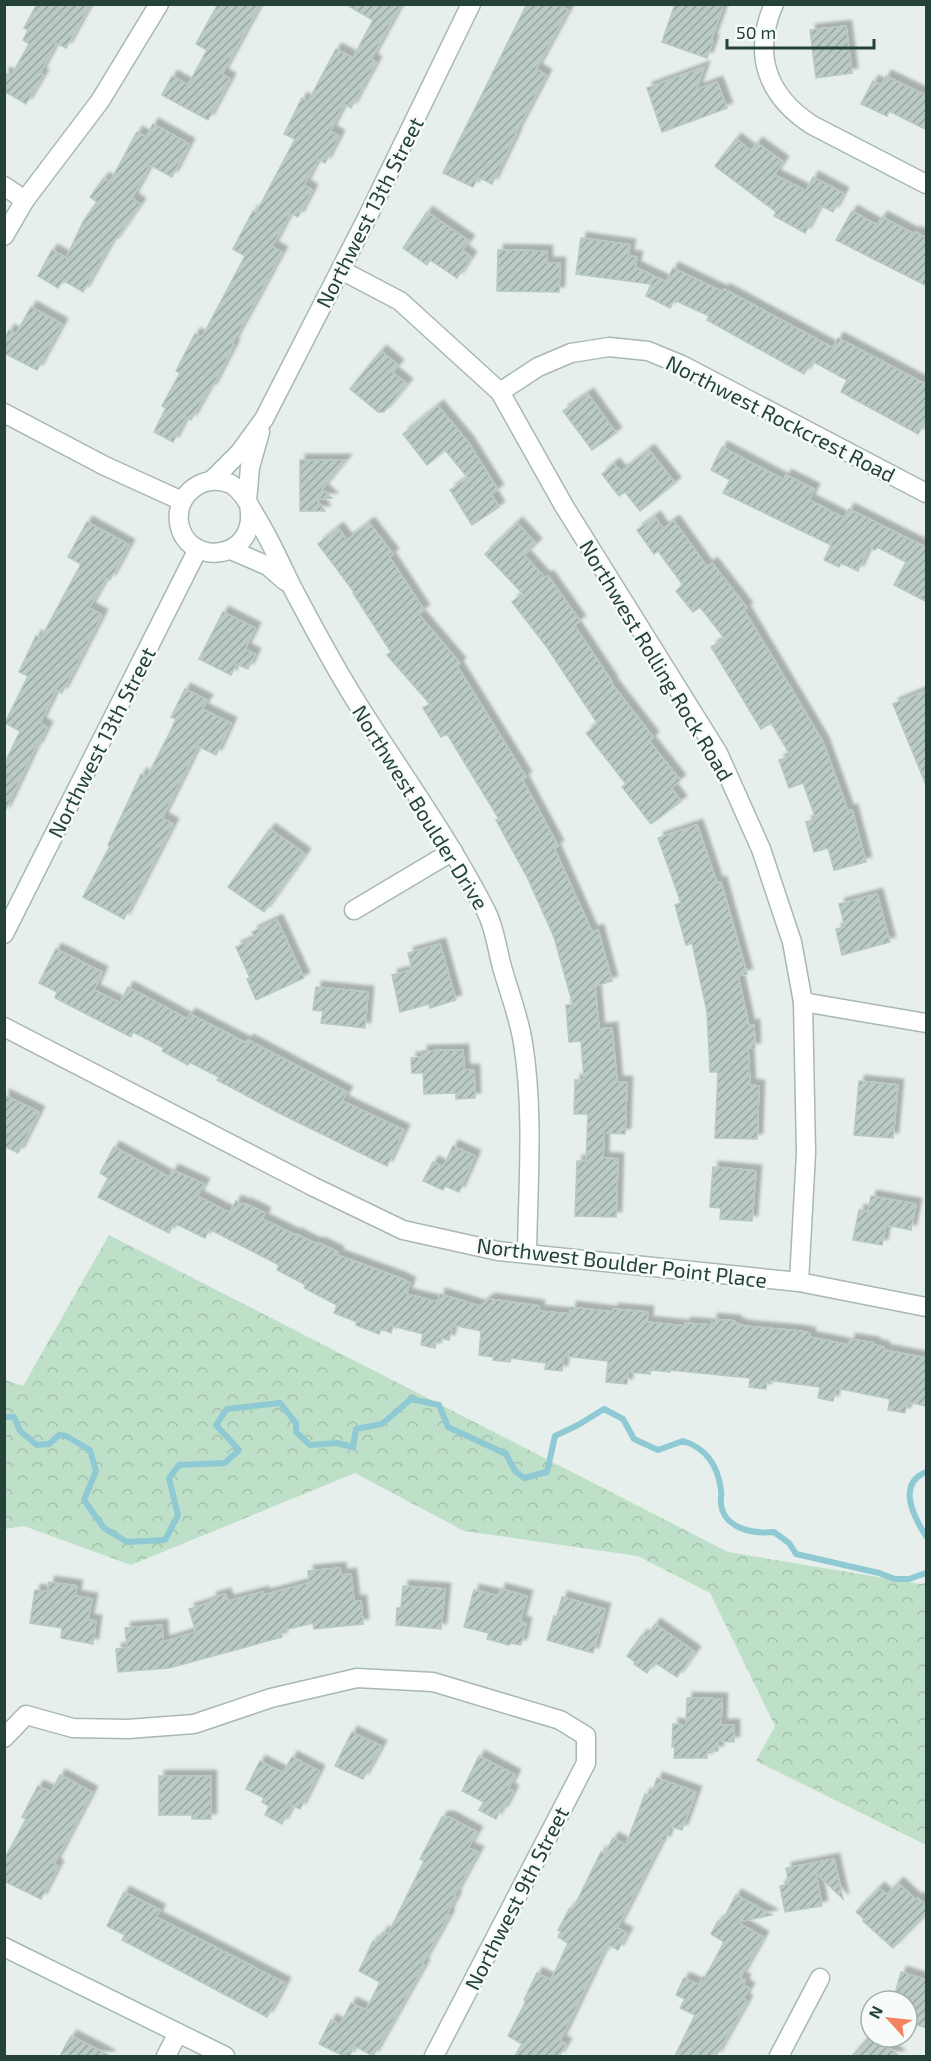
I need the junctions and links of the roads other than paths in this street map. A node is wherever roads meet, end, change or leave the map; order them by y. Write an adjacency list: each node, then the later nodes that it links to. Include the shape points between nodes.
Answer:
1 (159, 4): 6 (street, via 100,101)
2 (471, 4): 8 (street, Northwest 13th Street)
3 (774, 4): 4 (street, via 763,40 764,61 780,99 812,125)
4 (927, 184)
5 (4, 186): 6 (street)
6 (24, 200): 7 (street)
7 (4, 236)
8 (341, 270): 9 (street, Northwest Rolling Rock Road, via 400,301); 11 (street, Northwest 13th Street)
9 (500, 392): 13 (street, Northwest Rockcrest Road, via 538,367 571,353 609,347 648,351); 22 (street, Northwest Rolling Rock Road, via 564,506 718,753 761,849 792,942)
10 (4, 413): 14 (street)
11 (264, 419): 12 (street, Northwest 13th Street, via 240,452); 15 (street, Northwest 13th Street, via 250,467)
12 (211, 481): 14 (street, via 194,486); 15 (street, via 230,483)
13 (927, 493)
14 (182, 501): 16 (street, via 179,525 186,539)
15 (248, 503): 17 (street, via 250,525 244,539); 18 (street, Northwest Boulder Drive)
16 (198, 549): 17 (street, via 216,554); 21 (street, Northwest 13th Street)
17 (231, 550): 18 (street, Northwest Boulder Drive, via 268,566)
18 (293, 588): 19 (street, Northwest Boulder Drive, via 358,705)
19 (453, 851): 20 (street); 25 (street, Northwest Boulder Drive, via 488,914 523,1041 530,1108)
20 (354, 910)
21 (4, 934)
22 (803, 1002): 23 (street); 26 (street, Northwest Rolling Rock Road, via 806,1153)
23 (927, 1023)
24 (4, 1027): 25 (street, Northwest Boulder Point Place, via 403,1230 498,1251)
25 (527, 1253): 26 (street, Northwest Boulder Point Place)
26 (799, 1282): 27 (street, Northwest Boulder Point Place)
27 (927, 1307)
28 (4, 1738): 34 (street, Northwest 9th Street, via 26,1715 73,1728 194,1724 271,1698 357,1678 433,1682 560,1720 586,1736 586,1763)
29 (4, 1947): 31 (street)
30 (820, 1978): 35 (street)
31 (178, 2033): 32 (street); 33 (street)
32 (166, 2056)
33 (225, 2056)
34 (434, 2056)
35 (779, 2056)

